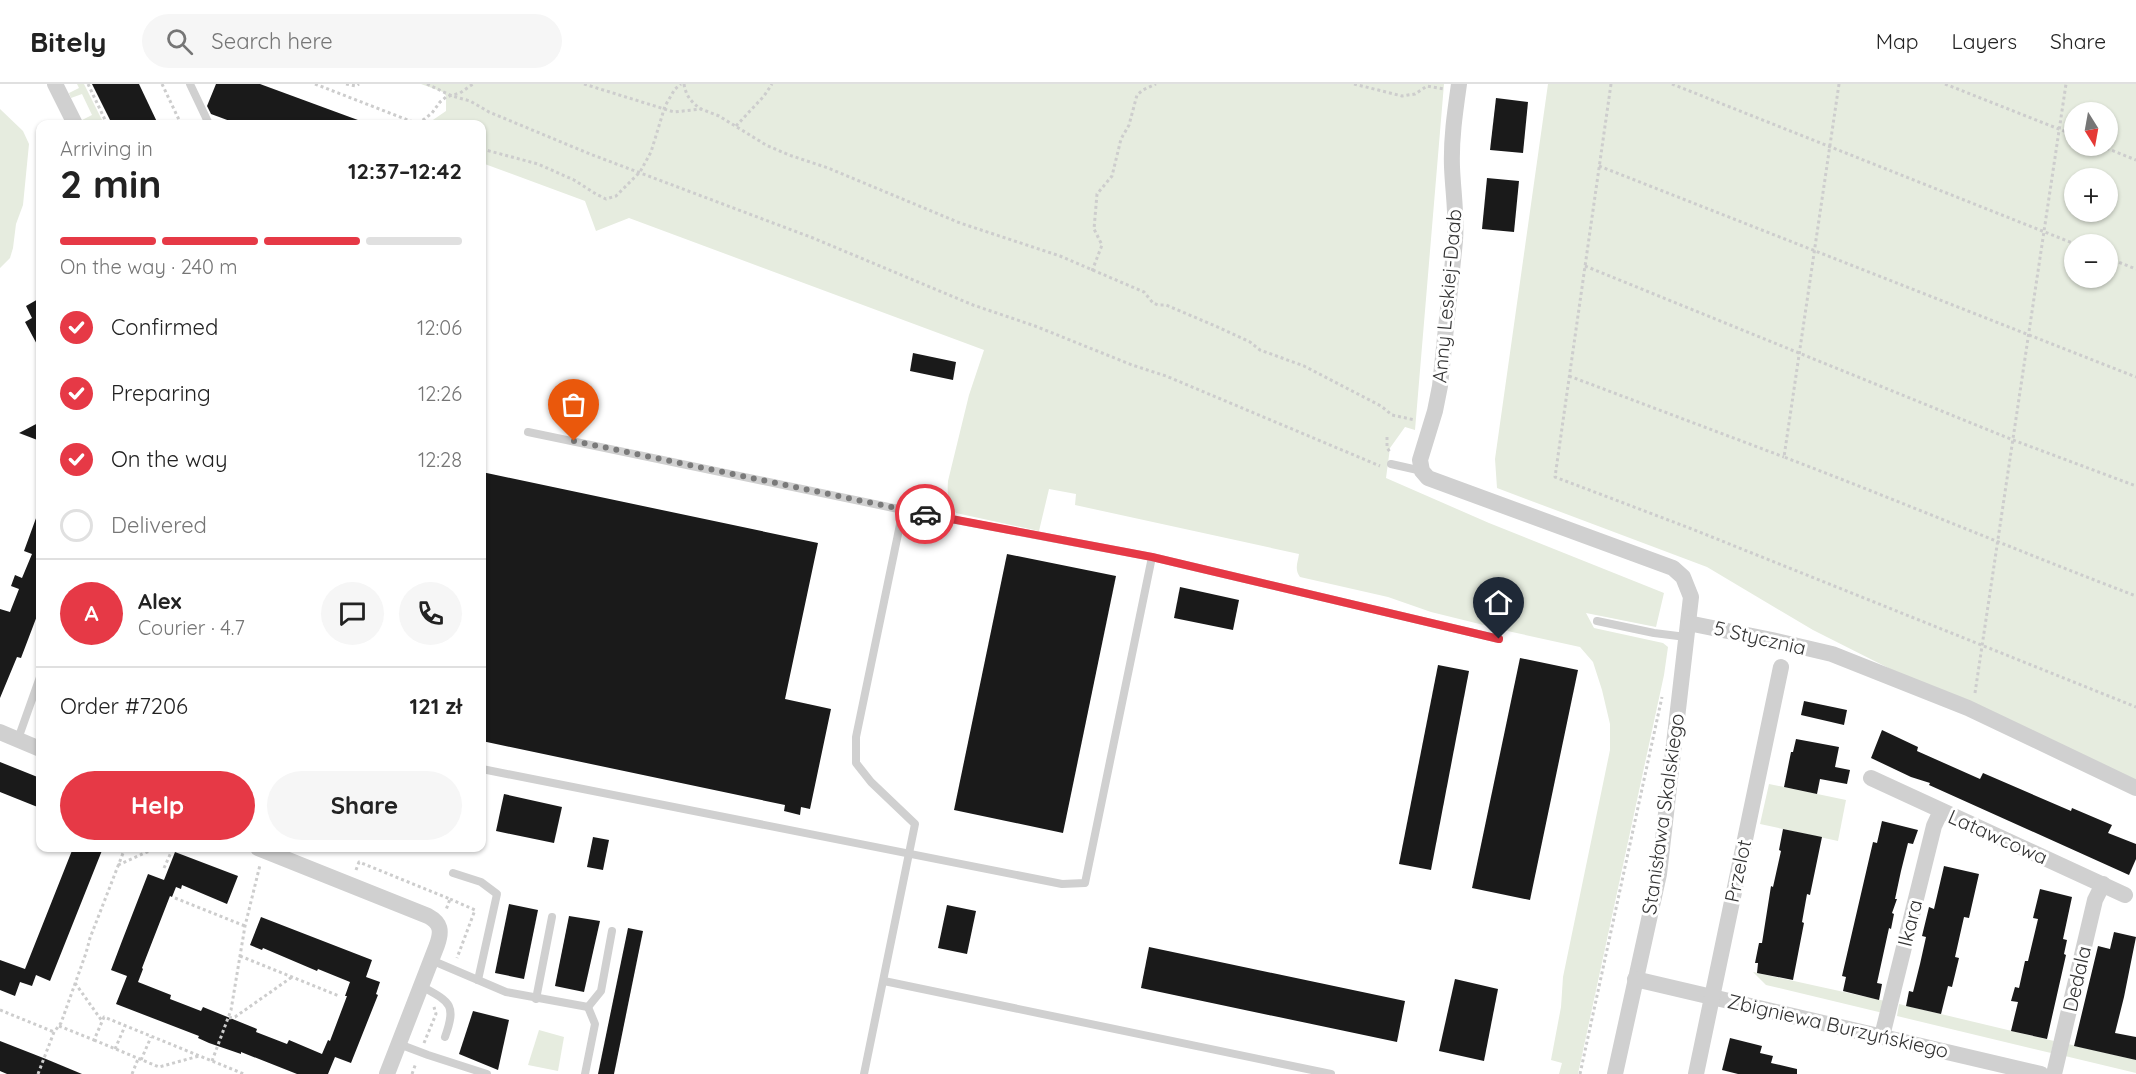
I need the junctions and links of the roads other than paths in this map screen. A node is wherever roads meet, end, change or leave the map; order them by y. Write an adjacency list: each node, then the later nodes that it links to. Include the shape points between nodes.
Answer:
1 (55, 84): 4 (street)
2 (190, 84): 5 (lane)
3 (1459, 87): 8 (street, Anny Leskiej-Daab, via 1452,137 1455,241 1440,386 1420,460)
4 (73, 120)
5 (207, 120)
6 (528, 432): 9 (lane)
7 (1389, 469): 8 (lane)
8 (1422, 471): 12 (street, 5 Stycznia, via 1428,478 1674,568 1689,587)
9 (903, 510): 10 (lane); 24 (lane, via 856,737 856,763 915,824)
10 (1152, 557): 13 (lane); 24 (lane, via 1085,883 1062,884)
11 (1597, 621): 12 (lane, via 1654,633)
12 (1687, 630): 21 (street, 5 Stycznia, via 1772,640 1832,654 1970,709); 31 (street, Stanisława Skalskiego, via 1659,874)
13 (1499, 639)
14 (1781, 667): 35 (street, Przelot)
15 (36, 688): 17 (lane)
16 (0, 732): 17 (street)
17 (18, 739): 18 (street)
18 (36, 747)
19 (486, 770): 24 (lane)
20 (1871, 778): 22 (street, Latawcowa)
21 (2136, 788)
22 (1941, 811): 26 (street, Latawcowa); 38 (street, Ikara)
23 (268, 852): 30 (street, via 428,916 438,924 441,933)
24 (909, 852): 33 (lane)
25 (453, 873): 32 (lane, via 482,882 497,894)
26 (2103, 884): 27 (street, Latawcowa); 49 (street, Dedala, via 2095,900)
27 (2125, 895)
28 (552, 917): 36 (lane)
29 (612, 931): 37 (lane, via 601,991)
30 (431, 960): 32 (lane); 34 (street)
31 (1635, 979): 35 (street, Zbigniewa Burzyńskiego); 46 (street, Stanisława Skalskiego)
32 (478, 980): 36 (lane)
33 (884, 981): 44 (lane); 45 (lane)
34 (422, 986): 39 (lane, via 449,1005 452,1019); 40 (street)
35 (1711, 996): 38 (street, Zbigniewa Burzyńskiego); 47 (street, Przelot)
36 (536, 999): 37 (lane)
37 (588, 1007): 43 (lane, via 595,1024)
38 (1882, 1036): 48 (street, Zbigniewa Burzyńskiego)
39 (446, 1037)
40 (399, 1044): 41 (street); 42 (lane)
41 (387, 1074)
42 (487, 1074)
43 (585, 1074)
44 (864, 1074)
45 (1331, 1074)
46 (1615, 1074)
47 (1696, 1074)
48 (2041, 1074)
49 (2054, 1074)

